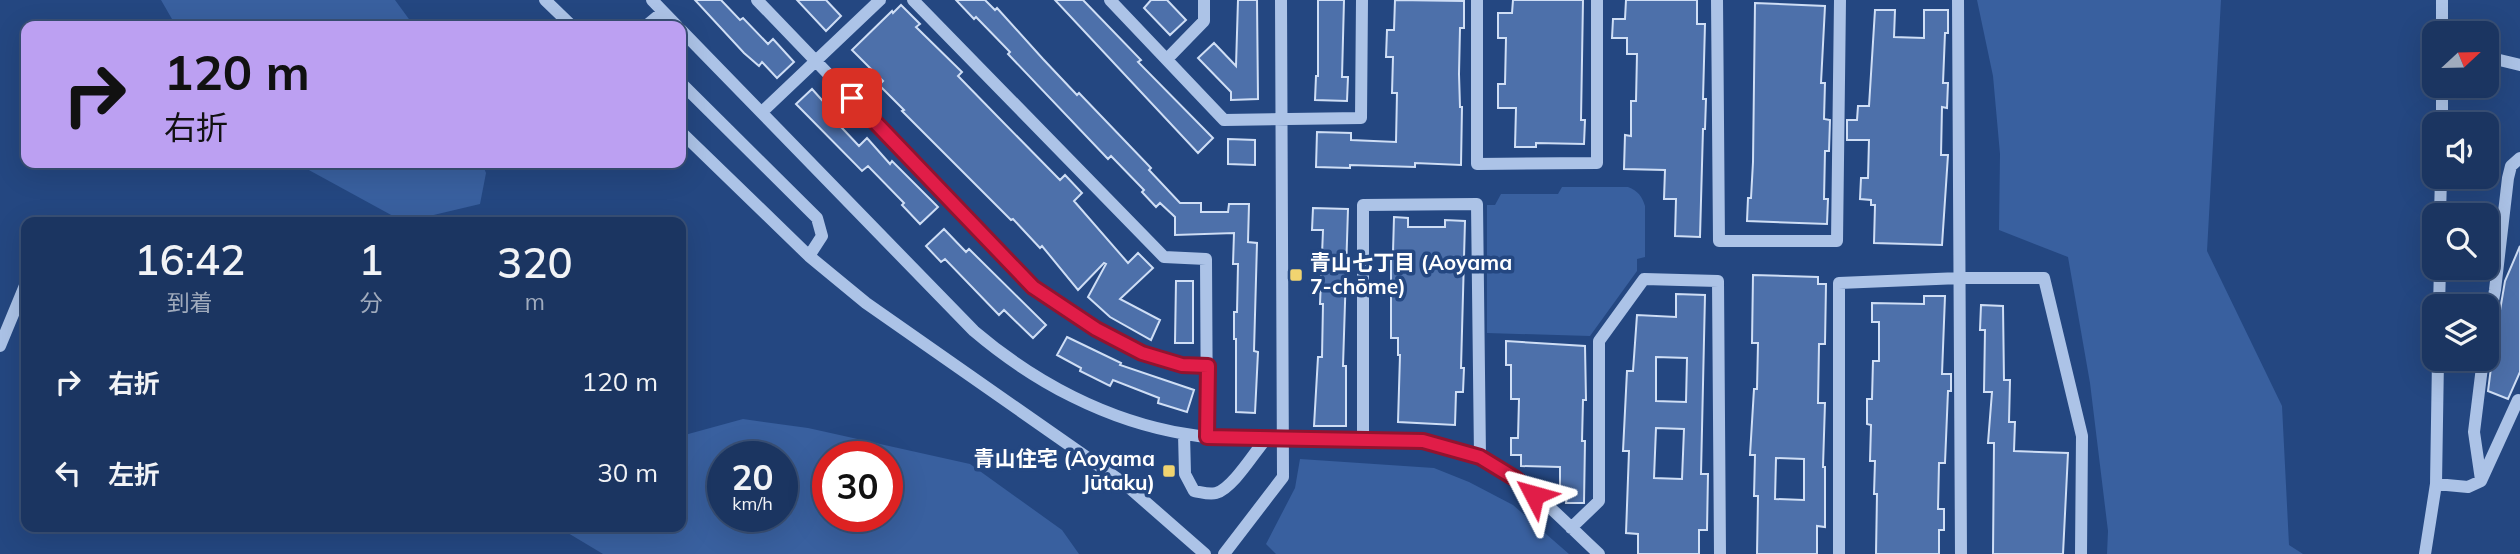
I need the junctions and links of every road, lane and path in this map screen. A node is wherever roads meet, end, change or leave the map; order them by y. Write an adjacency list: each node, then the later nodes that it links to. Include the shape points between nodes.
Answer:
1 (545, 0): 17 (street)
2 (652, 0): 16 (street)
3 (757, 0): 22 (street)
4 (880, 0): 22 (street)
5 (913, 0): 36 (street, via 1164,257 1206,259)
6 (1110, 0): 23 (street)
7 (1204, 0): 23 (street, via 1204,22)
8 (1281, 0): 28 (street)
9 (1362, 0): 28 (street, via 1361,118)
10 (1477, 0): 11 (street, via 1477,164 1597,163)
11 (1597, 0)
12 (1717, 0): 13 (street, via 1718,241 1837,240)
13 (1840, 0)
14 (1958, 0): 32 (street)
15 (2442, 0): 20 (street)
16 (663, 12): 18 (street); 19 (street)
17 (567, 21)
18 (652, 21)
19 (672, 21)
20 (2442, 21)
21 (686, 35): 27 (street)
22 (816, 60): 27 (street); 36 (street, via 1033,287 1142,353 1182,365)
23 (1167, 60): 28 (street, via 1224,120)
24 (2499, 60): 25 (street)
25 (2520, 65)
26 (686, 88): 31 (street, via 817,219 822,236)
27 (761, 112): 40 (street, via 1003,356 1069,395)
28 (1283, 119): 43 (street)
29 (686, 137): 31 (street)
30 (2520, 158): 33 (street, via 2511,166 2508,178)
31 (809, 257): 49 (street, via 866,303 1125,484)
32 (1960, 278): 53 (street, via 1839,283); 54 (street); 55 (street, via 2043,278 2082,436)
33 (2494, 294)
34 (21, 295): 35 (street)
35 (0, 346)
36 (1208, 366): 41 (street)
37 (2438, 371): 47 (street)
38 (2482, 371): 46 (street, via 2474,432)
39 (2520, 401): 46 (street)
40 (1184, 434): 41 (street); 42 (street, via 1185,474 1194,491 1207,494 1228,486)
41 (1207, 437): 42 (street)
42 (1265, 440): 43 (street)
43 (1283, 440): 44 (street); 50 (street, via 1283,477)
44 (1363, 440): 45 (street, via 1423,441); 45 (street, via 1363,205 1477,204)
45 (1480, 457): 48 (street, via 1516,479)
46 (2482, 481): 47 (street, via 2468,487)
47 (2436, 484): 56 (street)
48 (1571, 527): 51 (street); 52 (street, via 1599,501 1599,341 1644,279 1718,281)
49 (1205, 554)
50 (1224, 554)
51 (1599, 554)
52 (1720, 554)
53 (1839, 554)
54 (1961, 554)
55 (2081, 554)
56 (2425, 554)

